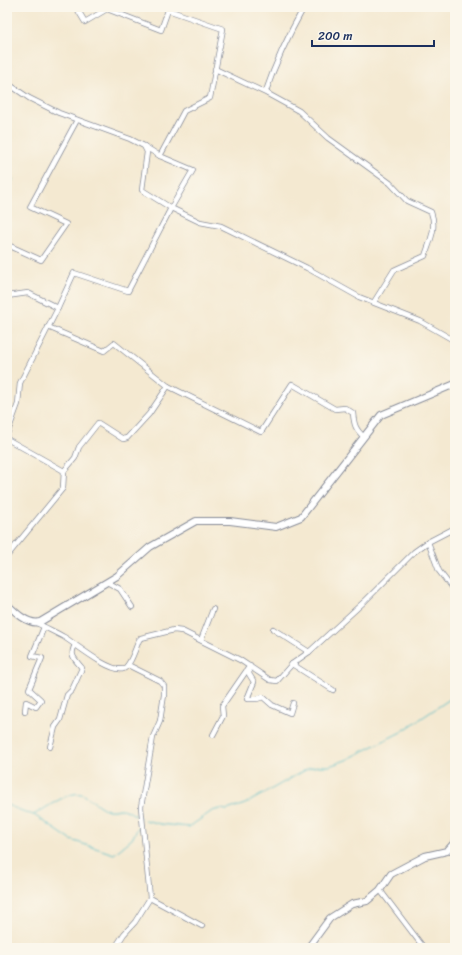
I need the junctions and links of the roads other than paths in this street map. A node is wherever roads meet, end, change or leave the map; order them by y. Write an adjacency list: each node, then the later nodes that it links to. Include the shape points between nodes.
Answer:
1 (76, 7): 3 (street, via 85,22)
2 (304, 7): 6 (street, via 270,80 266,91)
3 (107, 8): 4 (street, via 161,30 168,10 223,29)
4 (215, 70): 6 (street); 9 (street, via 210,98 184,111)
5 (7, 83): 7 (street, via 29,98)
6 (268, 94): 13 (street, via 299,111 328,138 390,183 407,201 431,212 434,231 425,256 394,270)
7 (77, 120): 8 (street); 11 (street, via 30,207 66,224 41,260 10,246)
8 (144, 146): 9 (street); 10 (street, via 147,152 142,190)
9 (160, 156): 10 (street, via 193,170)
10 (171, 208): 13 (street, via 200,222 221,226); 14 (street, via 128,291 74,273)
11 (7, 250)
12 (7, 296): 14 (street, via 28,293)
13 (374, 302): 16 (street, via 420,321)
14 (58, 308): 15 (street)
15 (48, 327): 18 (street, via 104,352 114,343); 19 (street, via 20,383 18,404)
16 (455, 341)
17 (455, 384): 20 (street, via 380,415)
18 (168, 386): 20 (street, via 261,432 292,384 335,409 345,408 353,413 357,430); 22 (street, via 127,438 123,439 98,423 79,447 76,458)
19 (7, 434)
20 (364, 437): 26 (street, via 301,517 276,526 230,521 196,521 150,547)
21 (7, 440): 22 (street)
22 (64, 471): 25 (street, via 63,488)
23 (455, 528): 24 (street)
24 (428, 542): 27 (street, via 439,572); 36 (street, via 414,552)
25 (7, 556)
26 (107, 582): 29 (street, via 120,589); 31 (street)
27 (455, 592)
28 (7, 604): 31 (street, via 27,620)
29 (132, 607)
30 (213, 609): 34 (street)
31 (37, 623): 32 (street)
32 (44, 627): 35 (street); 42 (street, via 32,656 42,658 29,689 41,700 36,707 26,702)
33 (273, 629): 36 (street)
34 (200, 640): 38 (street, via 179,630 142,638); 39 (street)
35 (75, 645): 38 (street, via 115,668 123,669); 44 (street, via 72,657 82,668 67,695)
36 (309, 652): 37 (street)
37 (292, 664): 39 (street, via 274,682); 40 (street)
38 (128, 665): 47 (street, via 160,681 164,686 160,722 154,737 141,807)
39 (250, 666): 41 (street, via 249,674 254,682 247,699 263,697 272,705 290,713); 43 (street, via 222,706 223,716)
40 (333, 690)
41 (293, 703)
42 (25, 710)
43 (213, 735)
44 (50, 747)
45 (455, 842): 46 (street, via 447,851 425,856 391,874)
46 (380, 890): 50 (street, via 367,901 352,904 330,918); 51 (street)
47 (150, 898): 48 (street); 49 (street, via 136,922)
48 (202, 926)
49 (115, 948)
50 (308, 948)
51 (424, 948)

